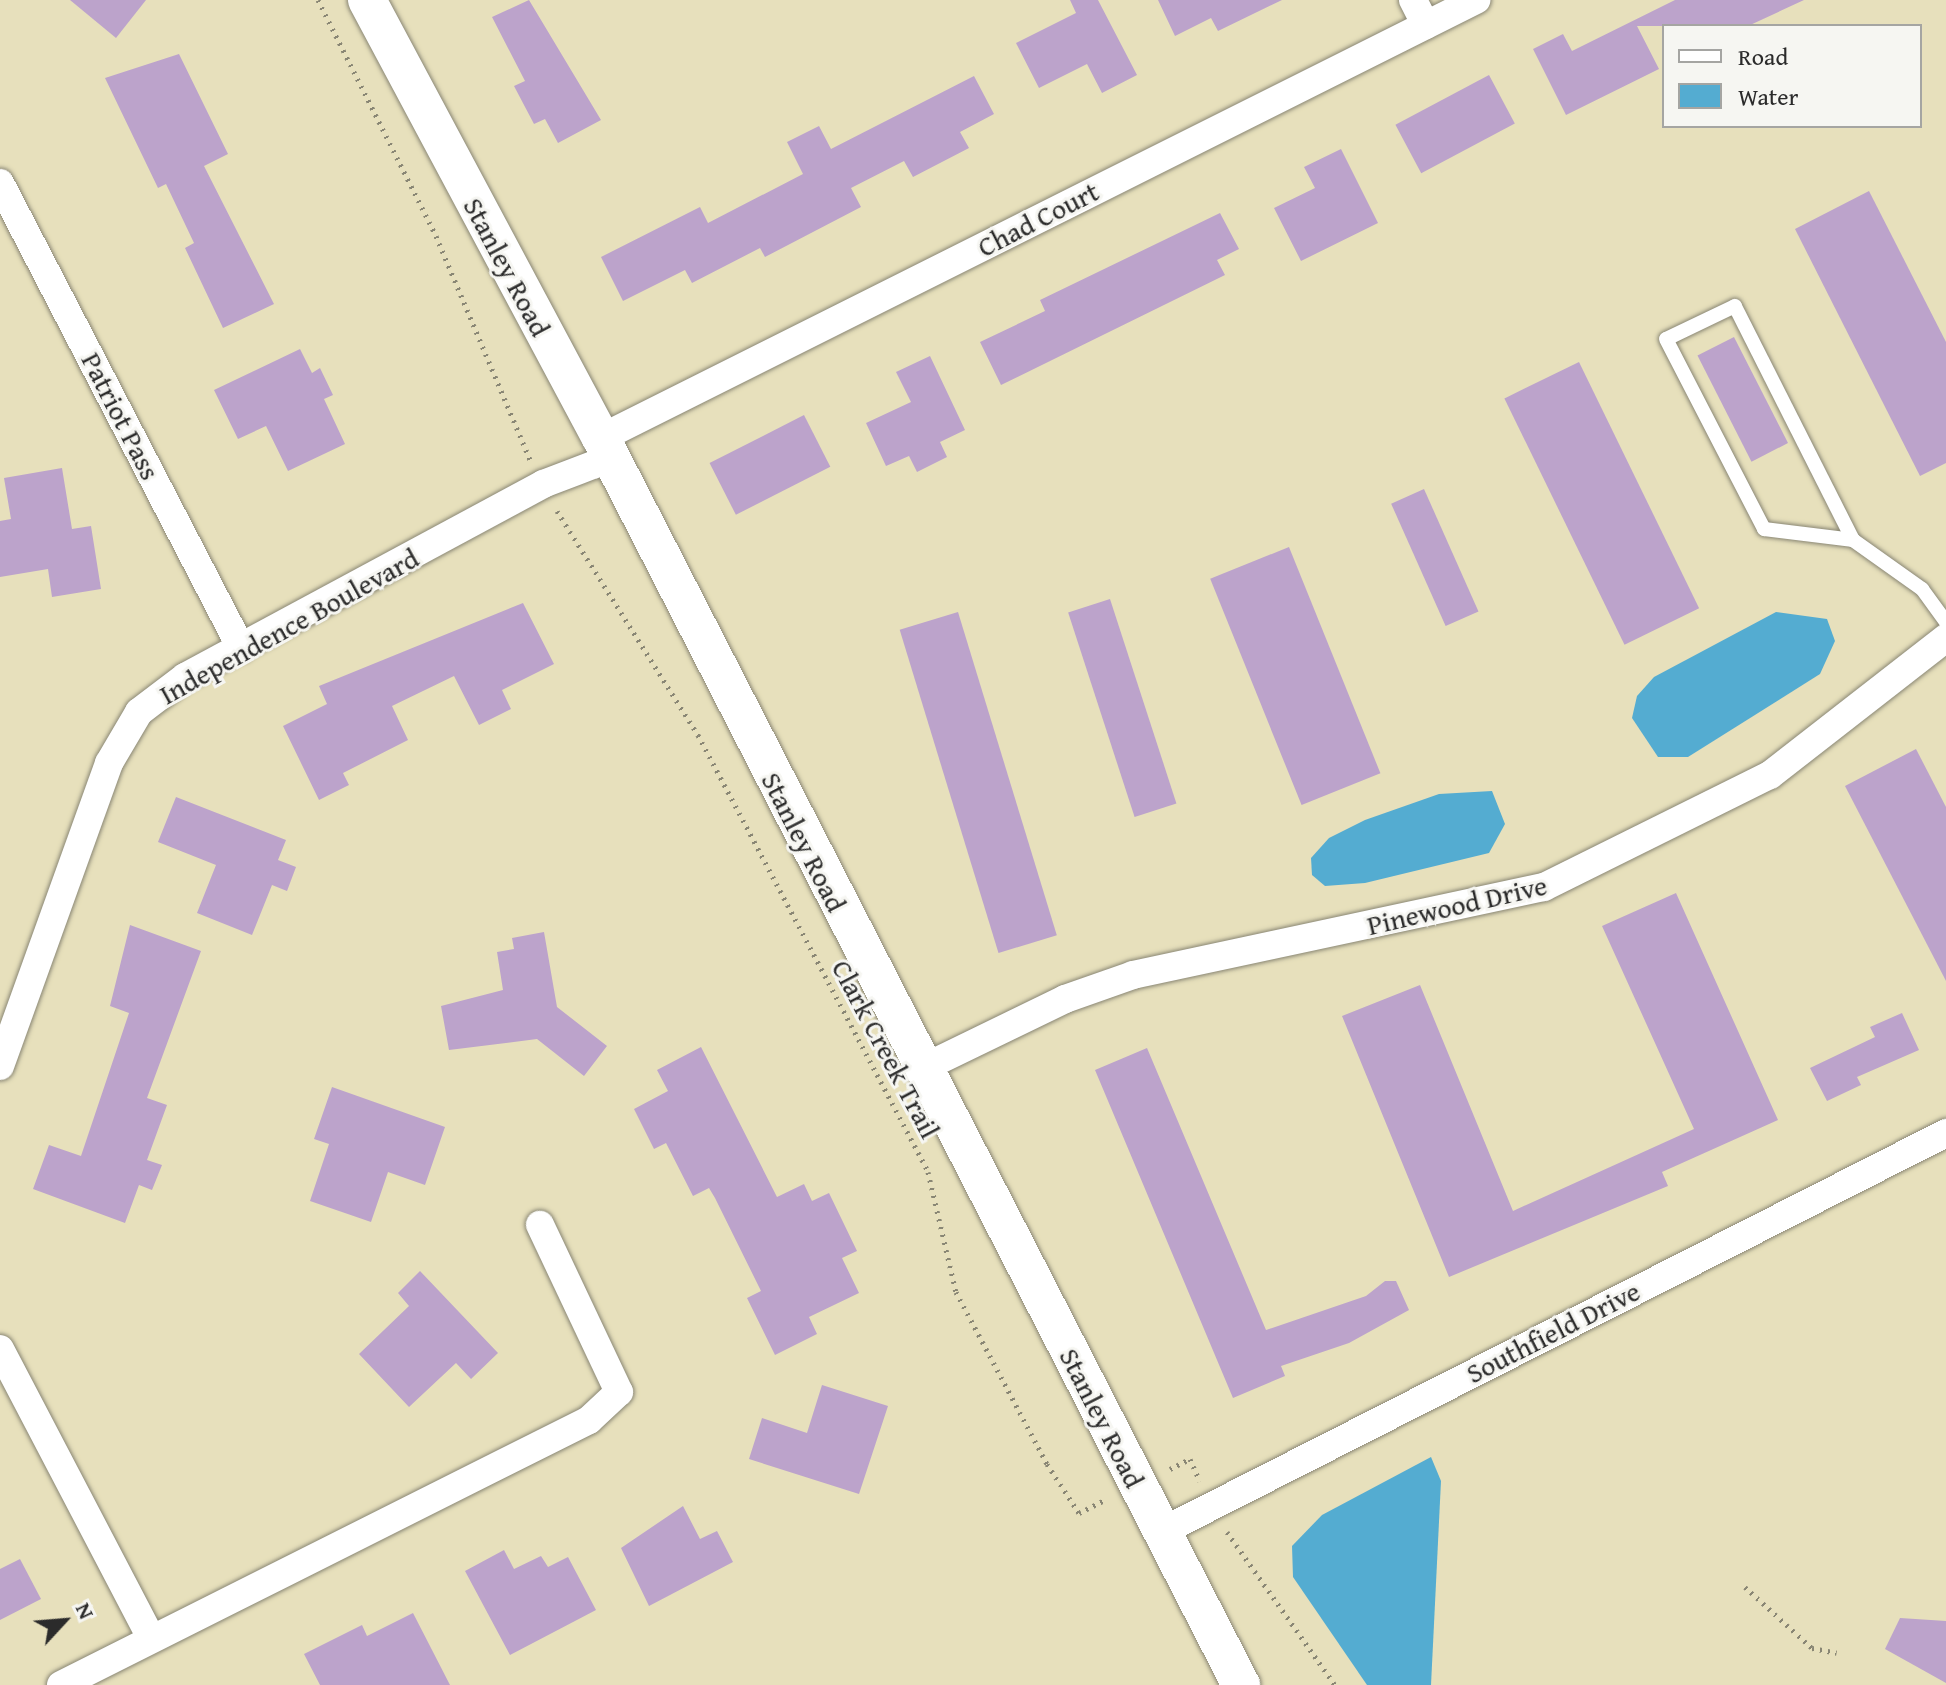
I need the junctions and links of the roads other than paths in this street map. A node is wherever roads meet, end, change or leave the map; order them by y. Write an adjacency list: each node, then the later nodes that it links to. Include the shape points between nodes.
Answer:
1 (367, 0): 5 (street, Stanley Road)
2 (1476, 0): 3 (street, Chad Court)
3 (1420, 12): 5 (street, Chad Court)
4 (0, 183): 9 (street, Patriot Pass)
5 (606, 448): 9 (street, Independence Boulevard); 11 (street, Stanley Road)
6 (1853, 540): 6 (lane, via 1735,306 1666,339 1764,529); 7 (lane, via 1922,589)
7 (1946, 622)
8 (1946, 638): 11 (street, Pinewood Drive, via 1770,775 1544,887 1133,975 1065,999)
9 (241, 648): 10 (street, Independence Boulevard, via 161,693 121,736)
10 (0, 1066)
11 (921, 1069): 15 (street, Stanley Road)
12 (1946, 1133): 15 (street, Southfield Drive)
13 (540, 1225): 16 (street, via 619,1392 589,1420)
14 (0, 1349): 16 (street)
15 (1161, 1532): 18 (street, Stanley Road)
16 (151, 1638): 17 (street)
17 (61, 1685)
18 (1241, 1685)

